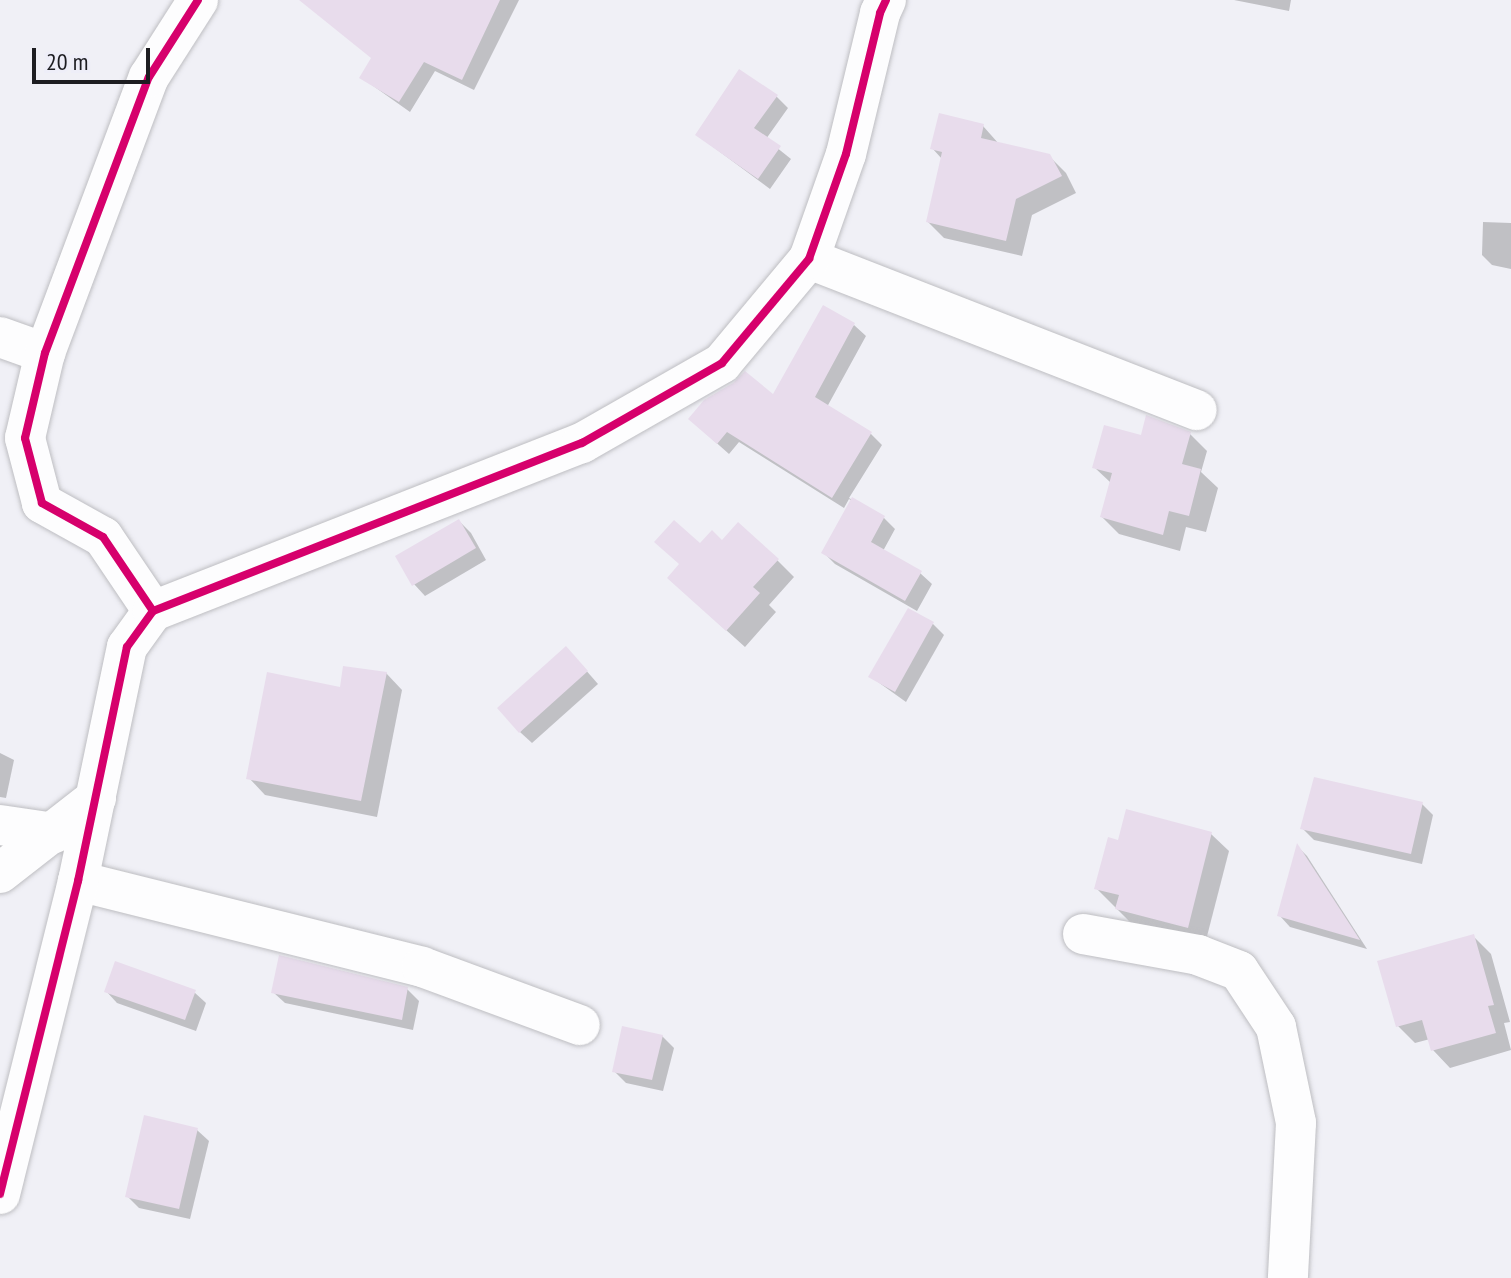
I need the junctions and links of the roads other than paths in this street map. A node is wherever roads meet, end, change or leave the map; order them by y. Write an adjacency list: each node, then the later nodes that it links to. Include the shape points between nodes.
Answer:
1 (198, 0): 5 (street, via 149,77)
2 (886, 0): 3 (street, via 846,154)
3 (809, 259): 6 (street); 7 (street, via 722,363 582,443)
4 (0, 337): 5 (street)
5 (45, 353): 7 (street, via 25,438 42,503 103,537)
6 (1197, 410)
7 (153, 611): 8 (street, via 127,647)
8 (96, 798): 10 (street); 12 (street)
9 (0, 825): 10 (street)
10 (54, 833): 11 (street)
11 (0, 873)
12 (78, 881): 14 (street, via 422,967); 15 (street)
13 (1083, 934): 16 (street, via 1198,955 1239,971 1276,1027 1296,1123)
14 (580, 1025)
15 (0, 1194)
16 (1288, 1278)

